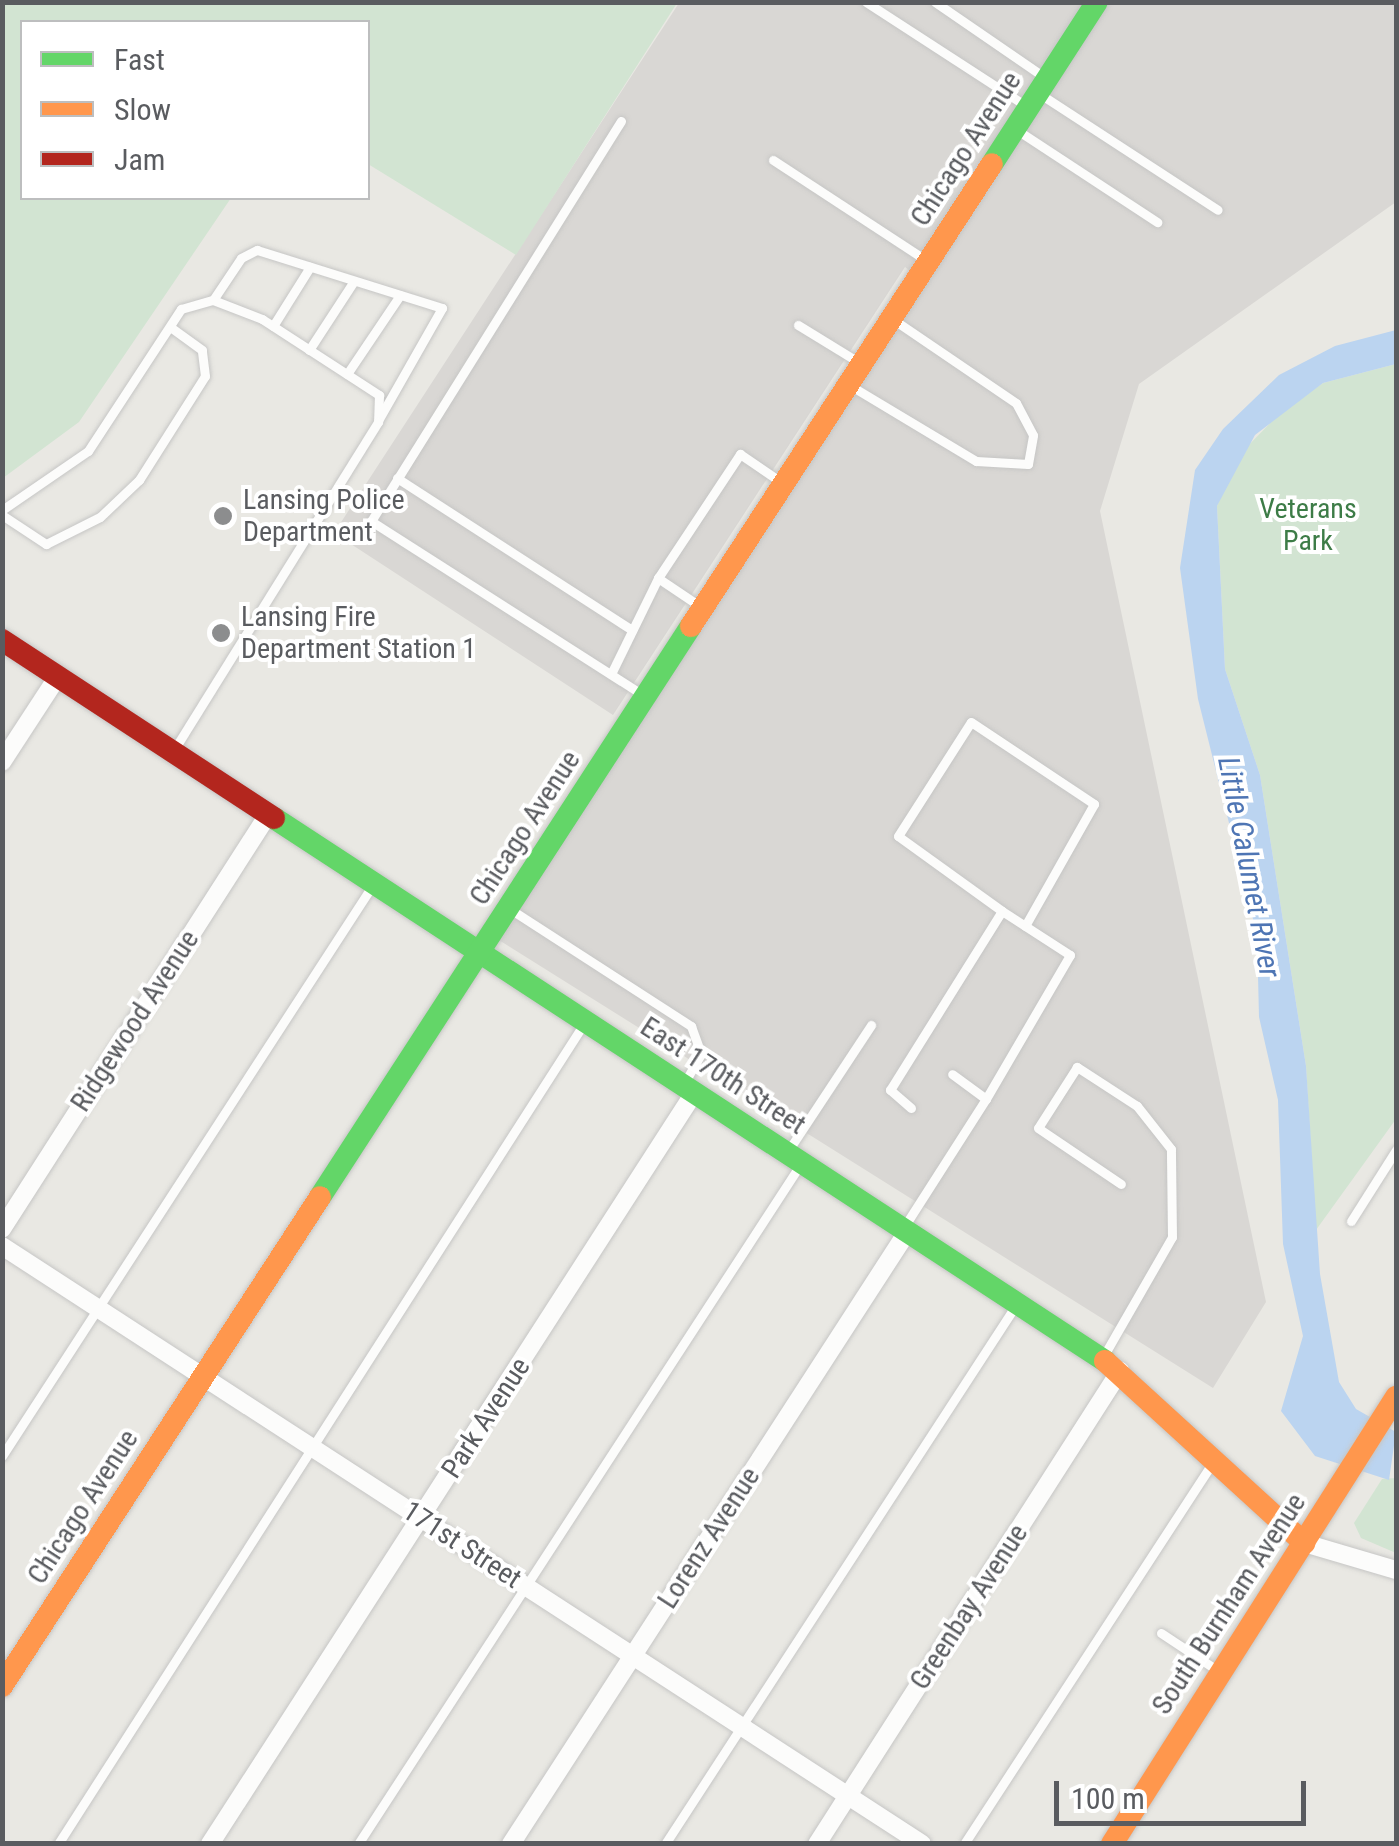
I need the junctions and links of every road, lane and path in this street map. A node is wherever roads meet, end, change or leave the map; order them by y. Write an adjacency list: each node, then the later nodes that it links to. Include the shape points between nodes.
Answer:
1 (866, 2): 4 (lane)
2 (934, 2): 4 (lane)
3 (1096, 2): 4 (street, Chicago Avenue)
4 (1038, 93): 6 (street, Chicago Avenue); 8 (lane)
5 (620, 121): 23 (lane)
6 (1015, 128): 9 (lane); 10 (street, Chicago Avenue)
7 (773, 160): 10 (lane)
8 (1218, 210)
9 (1157, 222)
10 (928, 262): 15 (street, Chicago Avenue)
11 (310, 267): 12 (lane); 14 (lane, via 257,250 241,258); 17 (lane)
12 (354, 280): 13 (lane); 19 (lane)
13 (400, 294): 20 (lane); 22 (lane, via 442,308 444,318)
14 (213, 300): 17 (lane); 18 (lane, via 181,310)
15 (892, 318): 21 (street, Chicago Avenue); 21 (lane, via 1016,403 1033,434 1028,464 976,462)
16 (798, 325): 21 (lane)
17 (273, 326): 19 (lane)
18 (170, 327): 25 (lane, via 88,451); 25 (lane, via 202,350 205,376 139,480 100,517 46,544)
19 (309, 350): 20 (lane)
20 (347, 374): 22 (lane, via 379,394)
21 (856, 374): 24 (street, Chicago Avenue)
22 (378, 422): 33 (lane)
23 (397, 478): 28 (lane); 30 (lane, via 371,520)
24 (784, 484): 26 (lane, via 740,454); 27 (street, Chicago Avenue)
25 (2, 512)
26 (658, 578): 27 (lane); 28 (lane)
27 (703, 608): 32 (street, Chicago Avenue)
28 (632, 630): 30 (lane)
29 (2, 640): 31 (street, East 170th Street)
30 (611, 674): 32 (lane)
31 (58, 676): 33 (street, East 170th Street); 34 (street)
32 (646, 697): 37 (street, Chicago Avenue)
33 (173, 752): 35 (street, East 170th Street)
34 (2, 762)
35 (268, 814): 36 (street, East 170th Street); 51 (street, Ridgewood Avenue)
36 (374, 883): 40 (street, East 170th Street); 55 (lane)
37 (509, 908): 40 (street, Chicago Avenue); 44 (lane, via 691,1026 701,1054)
38 (1002, 911): 39 (lane); 39 (lane, via 898,836 971,722 1094,804); 46 (lane, via 890,1090)
39 (1024, 926): 45 (lane, via 1070,956)
40 (480, 953): 41 (street, East 170th Street); 57 (street, Chicago Avenue)
41 (585, 1022): 44 (street, East 170th Street); 59 (lane)
42 (871, 1025): 48 (lane)
43 (952, 1074): 45 (lane)
44 (688, 1089): 48 (street, East 170th Street); 62 (street, Park Avenue)
45 (986, 1100): 52 (lane)
46 (912, 1108)
47 (1396, 1150): 50 (lane)
48 (794, 1158): 52 (street, East 170th Street); 65 (lane)
49 (1121, 1184): 56 (lane, via 1038,1128 1077,1067 1137,1106 1171,1149 1172,1237)
50 (1351, 1221)
51 (2, 1229)
52 (905, 1231): 54 (street, East 170th Street); 67 (street, Lorenz Avenue)
53 (2, 1246): 55 (street, 171st Street)
54 (1016, 1304): 56 (street, East 170th Street); 70 (lane)
55 (98, 1308): 57 (street, 171st Street); 60 (lane)
56 (1110, 1365): 61 (street, East 170th Street); 71 (street, Greenbay Avenue)
57 (204, 1377): 59 (street, 171st Street); 69 (street, Chicago Avenue)
58 (1396, 1397): 63 (street, South Burnham Avenue)
59 (310, 1446): 62 (street, 171st Street); 72 (lane)
60 (2, 1456)
61 (1216, 1456): 63 (street, East 170th Street); 79 (lane)
62 (422, 1518): 65 (street, 171st Street); 73 (street, Park Avenue)
63 (1304, 1543): 64 (street, East 170th Street); 68 (street, South Burnham Avenue)
64 (1396, 1570)
65 (526, 1586): 67 (street, 171st Street); 74 (lane)
66 (1161, 1633): 68 (lane)
67 (633, 1656): 70 (street, 171st Street); 75 (street, Lorenz Avenue)
68 (1221, 1673): 80 (street, South Burnham Avenue)
69 (2, 1686)
70 (742, 1726): 71 (street, 171st Street); 76 (lane)
71 (848, 1796): 77 (street, Greenbay Avenue); 78 (street, 171st Street)
72 (58, 1844)
73 (210, 1844)
74 (358, 1844)
75 (511, 1844)
76 (666, 1844)
77 (818, 1844)
78 (922, 1844)
79 (964, 1844)
80 (1112, 1844)

